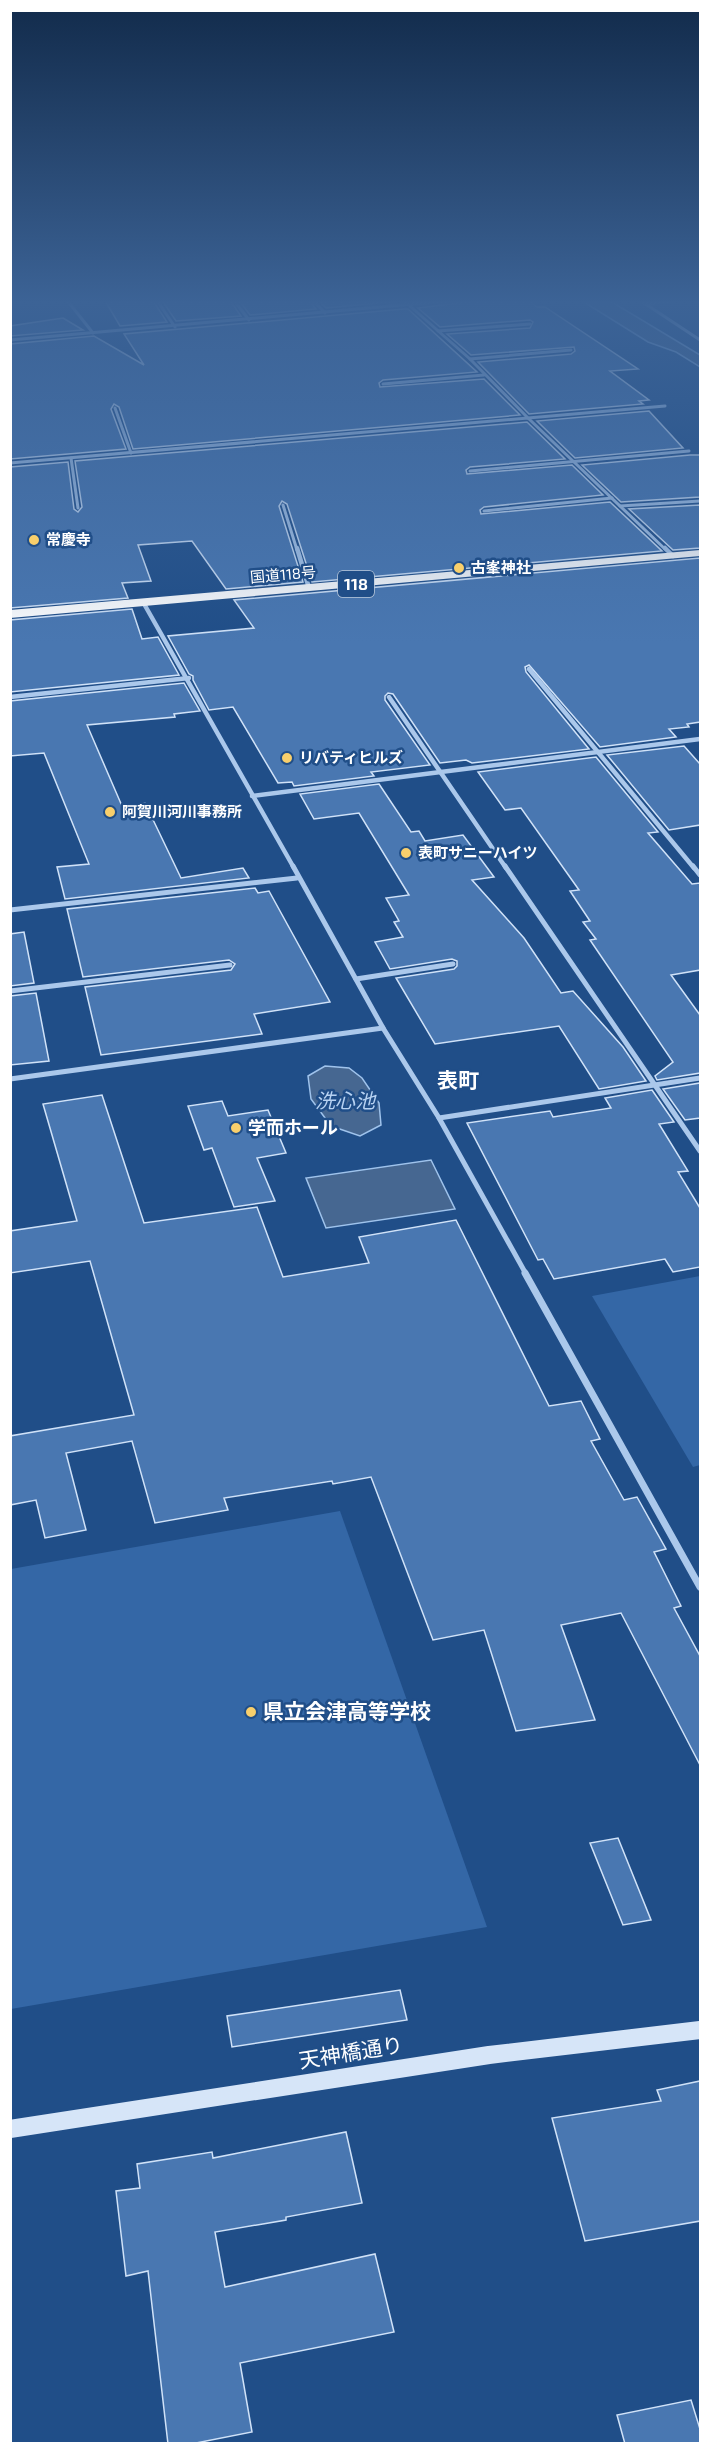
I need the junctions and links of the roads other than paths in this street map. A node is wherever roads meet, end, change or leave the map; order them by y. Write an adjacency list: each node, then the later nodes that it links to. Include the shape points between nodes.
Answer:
1 (117, 414): 6 (street)
2 (523, 414): 4 (street)
3 (579, 414): 4 (street)
4 (528, 418): 6 (street); 9 (street)
5 (689, 452): 9 (street)
6 (131, 453): 7 (street)
7 (71, 458): 8 (street); 15 (street)
8 (10, 463)
9 (574, 463): 10 (street); 11 (street)
10 (470, 471)
11 (612, 498): 14 (street); 16 (street)
12 (700, 501): 14 (street)
13 (283, 506): 19 (street)
14 (620, 506): 18 (street)
15 (78, 508)
16 (484, 511)
17 (700, 553): 18 (highway, 国道118号 / 118)
18 (673, 556): 19 (highway, 国道118号 / 118)
19 (309, 588): 20 (highway, 国道118号 / 118)
20 (143, 602): 21 (highway, 国道118号 / 118); 23 (street)
21 (10, 614)
22 (529, 669): 27 (street)
23 (189, 678): 25 (street); 29 (street)
24 (389, 697): 28 (street)
25 (10, 698)
26 (700, 739): 27 (street)
27 (599, 751): 28 (street); 30 (street)
28 (442, 772): 29 (street); 40 (street)
29 (252, 796): 31 (street)
30 (700, 875)
31 (297, 878): 32 (street); 35 (street)
32 (10, 910)
33 (453, 964): 35 (street)
34 (230, 965): 36 (street)
35 (356, 979): 37 (street)
36 (10, 991)
37 (383, 1028): 39 (street); 41 (street)
38 (700, 1078): 40 (street)
39 (10, 1079)
40 (653, 1085): 41 (street); 42 (street)
41 (439, 1118): 43 (street)
42 (700, 1151)
43 (700, 1587)
44 (700, 2030): 45 (street, 天神橋通り, via 489,2055)
45 (10, 2129)

